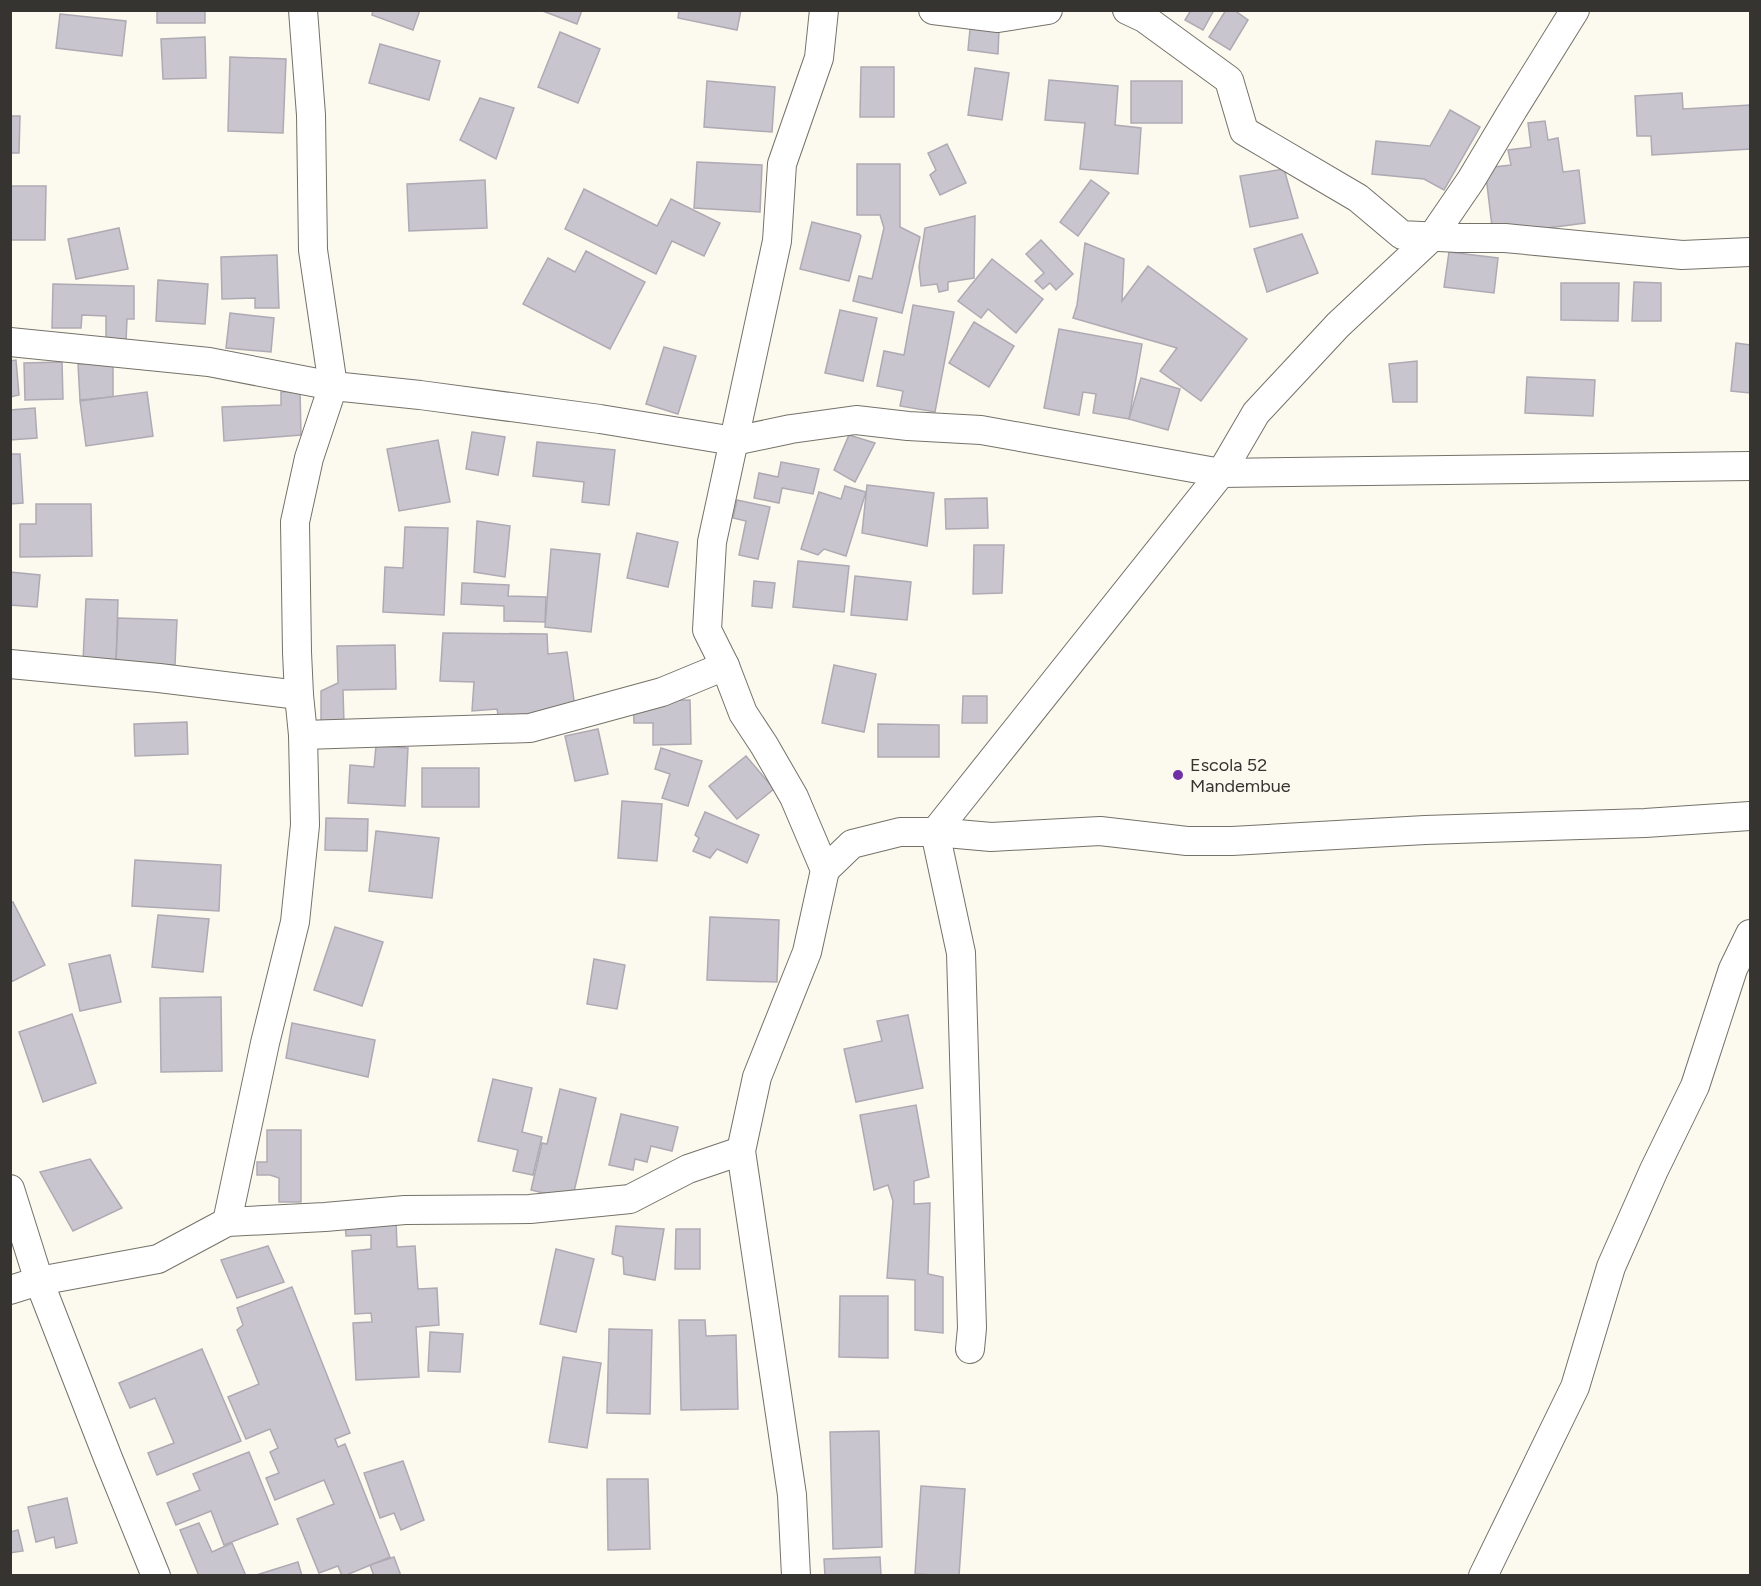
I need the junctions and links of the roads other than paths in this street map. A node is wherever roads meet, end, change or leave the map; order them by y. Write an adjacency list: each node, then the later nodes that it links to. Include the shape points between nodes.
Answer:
1 (303, 10): 10 (street, via 311,115 313,250)
2 (824, 10): 11 (street, via 819,58 783,164 777,241)
3 (933, 10): 4 (street, via 998,18)
4 (1048, 10)
5 (1126, 10): 7 (street, via 1144,18 1229,80 1244,131 1358,198 1402,235)
6 (1575, 10): 7 (street)
7 (1432, 237): 8 (street, via 1505,238 1682,255); 13 (street, via 1338,325 1256,413)
8 (1750, 252)
9 (10, 342): 10 (street, via 209,362)
10 (333, 386): 11 (street, via 600,419); 16 (street, via 309,458 295,522)
11 (734, 441): 13 (street, via 856,420 981,430); 15 (street, via 712,542 707,630)
12 (1750, 466): 13 (street)
13 (1221, 473): 19 (street)
14 (10, 664): 16 (street)
15 (725, 666): 17 (street, via 662,692 530,728); 20 (street, via 743,713 794,797)
16 (299, 694): 17 (street)
17 (303, 735): 24 (street, via 305,825 295,921)
18 (1750, 816): 19 (street, via 1232,841 1187,841 1100,831 991,837)
19 (935, 832): 20 (street, via 900,832 852,844); 27 (street, via 961,953)
20 (825, 870): 22 (street, via 807,952 757,1077)
21 (1750, 934): 30 (street, via 1733,969 1695,1086 1611,1267 1575,1387)
22 (741, 1151): 24 (street, via 688,1169 630,1198 530,1209 405,1210); 29 (street, via 792,1495)
23 (10, 1190): 25 (street)
24 (227, 1222): 25 (street, via 158,1259)
25 (39, 1281): 26 (street); 28 (street)
26 (10, 1290)
27 (970, 1349)
28 (156, 1575)
29 (796, 1575)
30 (1483, 1575)

